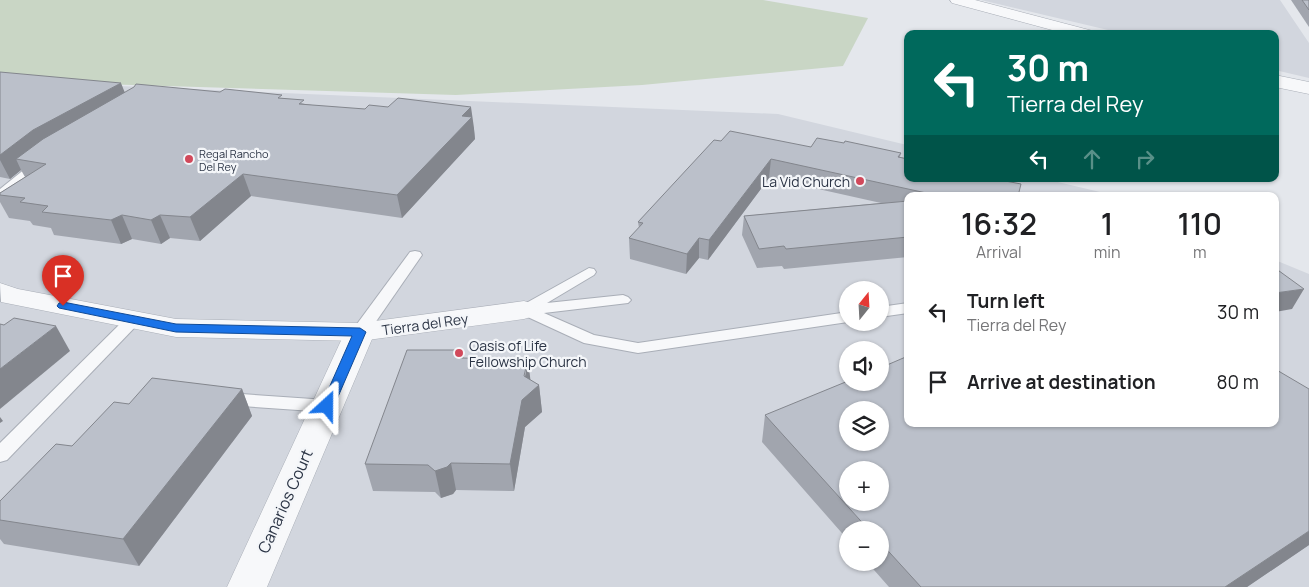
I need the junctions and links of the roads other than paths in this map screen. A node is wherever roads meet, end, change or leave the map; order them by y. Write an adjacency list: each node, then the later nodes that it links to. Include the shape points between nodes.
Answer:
1 (957, 0): 2 (street)
2 (1071, 30)
3 (1279, 82): 4 (street)
4 (1309, 88)
5 (48, 156): 6 (lane)
6 (0, 195)
7 (414, 255): 16 (lane)
8 (589, 272): 12 (lane)
9 (4, 297): 15 (street, Tierra del Rey)
10 (623, 300): 12 (lane)
11 (904, 309): 13 (lane)
12 (524, 310): 14 (lane, via 590,339 638,348); 16 (street, Tierra del Rey)
13 (889, 311)
14 (839, 318)
15 (133, 320): 16 (street, Tierra del Rey, via 176,328); 19 (lane)
16 (360, 332): 18 (street, Canarios Court)
17 (207, 397): 18 (lane)
18 (327, 406): 20 (street, Canarios Court)
19 (0, 455)
20 (247, 587)

